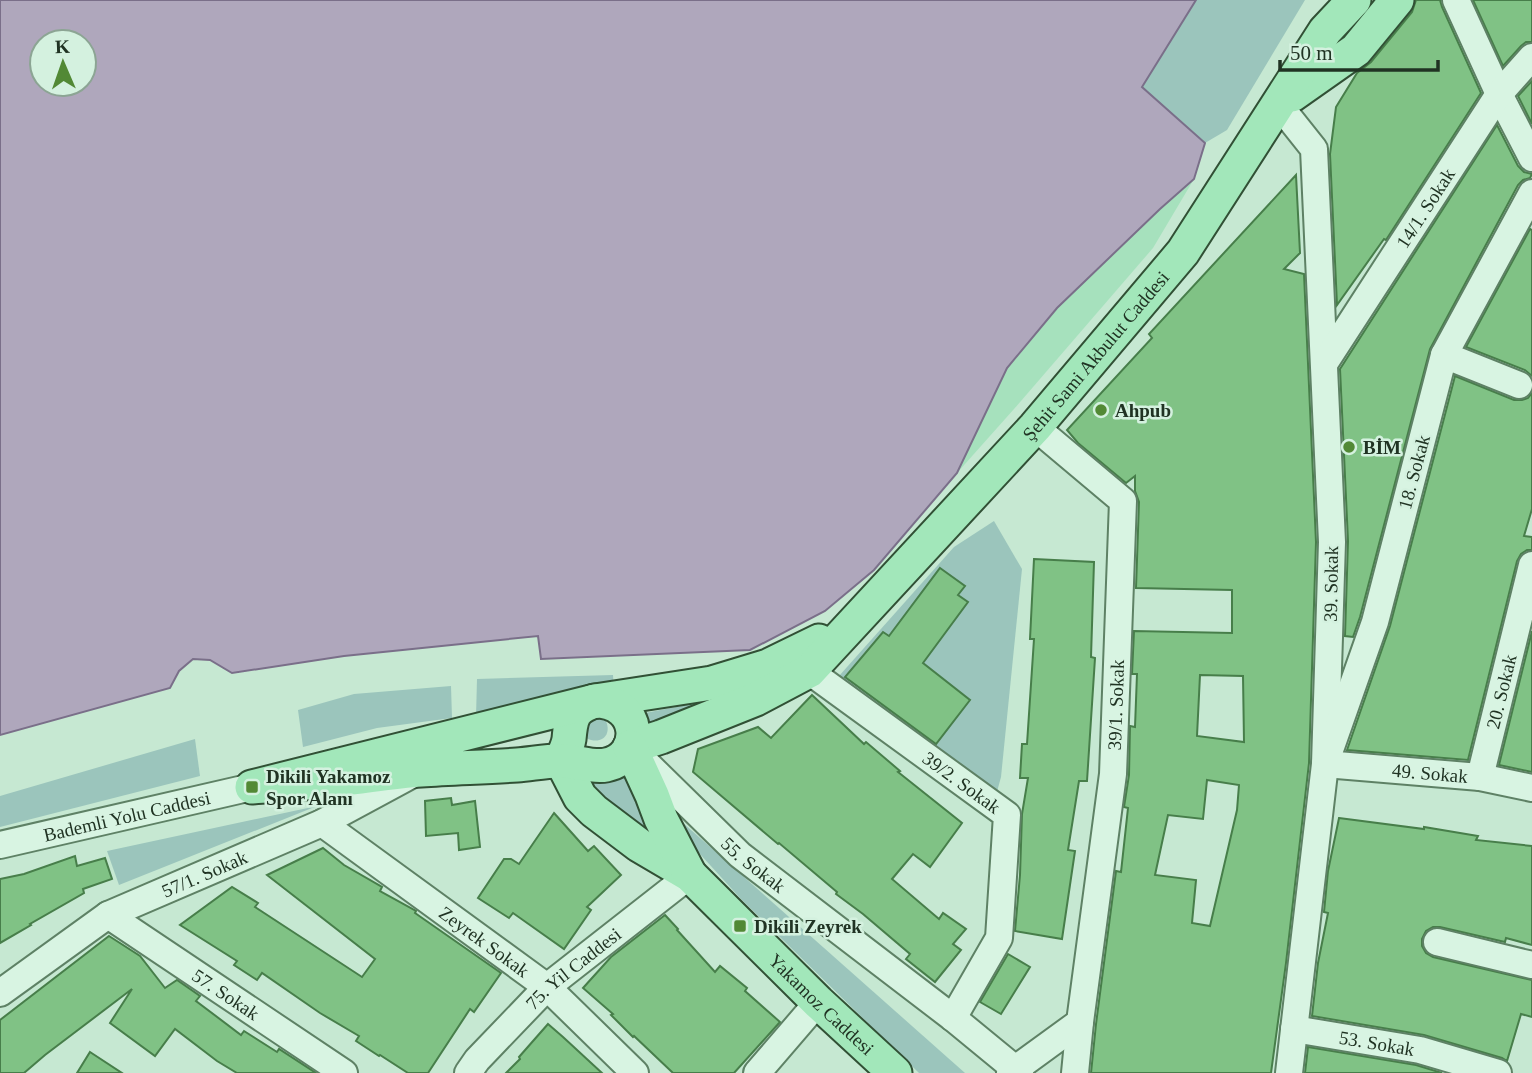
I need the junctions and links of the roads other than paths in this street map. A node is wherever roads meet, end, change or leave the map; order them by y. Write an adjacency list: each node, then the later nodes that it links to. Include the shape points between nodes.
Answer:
1 (1354, 0): 6 (main road, Şehit Sami Akbulut Caddesi, via 1325,31)
2 (1397, 0): 6 (main road, Şehit Sami Akbulut Caddesi, via 1356,50)
3 (1455, 0): 5 (street)
4 (1532, 57): 5 (street, 14/1. Sokak)
5 (1499, 94): 7 (street); 11 (street, 14/1. Sokak)
6 (1279, 105): 11 (street, 39. Sokak, via 1314,149); 13 (main road, Şehit Sami Akbulut Caddesi, via 1183,252)
7 (1532, 158)
8 (1532, 193): 9 (street, 18. Sokak)
9 (1525, 218): 10 (street, 18. Sokak)
10 (1444, 355): 12 (street); 20 (street, 18. Sokak, via 1375,622)
11 (1324, 364): 20 (street, 39. Sokak, via 1332,542)
12 (1519, 385)
13 (1035, 427): 15 (main road, Şehit Sami Akbulut Caddesi); 35 (street, 39/1. Sokak, via 1123,500 1113,774)
14 (1532, 565): 22 (street, 20. Sokak)
15 (887, 588): 16 (main road, Şehit Sami Akbulut Caddesi); 17 (main road, Şehit Sami Akbulut Caddesi, via 816,643 768,666 712,683)
16 (809, 671): 18 (main road, Şehit Sami Akbulut Caddesi, via 756,699); 34 (street, 39/2. Sokak, via 1007,815 999,938)
17 (595, 701): 18 (main road, via 623,710 633,728); 19 (main road, via 573,715); 23 (main road, Şehit Sami Akbulut Caddesi)
18 (630, 747): 19 (main road, via 618,761 601,766); 27 (main road); 34 (street, 55. Sokak, via 740,855)
19 (573, 755): 21 (main road, via 519,765); 27 (main road, via 580,797 639,845)
20 (1325, 764): 22 (street, 49. Sokak); 36 (street, 39. Sokak)
21 (419, 770): 23 (main road); 25 (street, 57/1. Sokak)
22 (1480, 777): 24 (street, 49. Sokak)
23 (252, 787): 26 (street, Bademli Yolu Caddesi)
24 (1532, 788)
25 (322, 823): 28 (street, 57/1. Sokak); 31 (street, Zeyrek Sokak)
26 (0, 845)
27 (690, 875): 31 (street, 75. Yil Caddesi); 33 (main road, Yakamoz Caddesi)
28 (108, 915): 32 (street, 57/1. Sokak); 38 (street, 57. Sokak)
29 (1437, 943): 30 (street)
30 (1532, 965)
31 (547, 987): 39 (street, 75. Yil Caddesi); 40 (street, Zeyrek Sokak)
32 (0, 993)
33 (818, 1002): 41 (street); 42 (main road, Yakamoz Caddesi)
34 (953, 1018): 37 (street, 55. Sokak)
35 (1080, 1022): 37 (street); 43 (street, 39/1. Sokak)
36 (1294, 1029): 44 (street, 39. Sokak); 45 (street, 53. Sokak, via 1420,1050)
37 (1015, 1071)
38 (344, 1073)
39 (468, 1073)
40 (635, 1073)
41 (757, 1073)
42 (895, 1073)
43 (1075, 1073)
44 (1289, 1073)
45 (1498, 1073)

